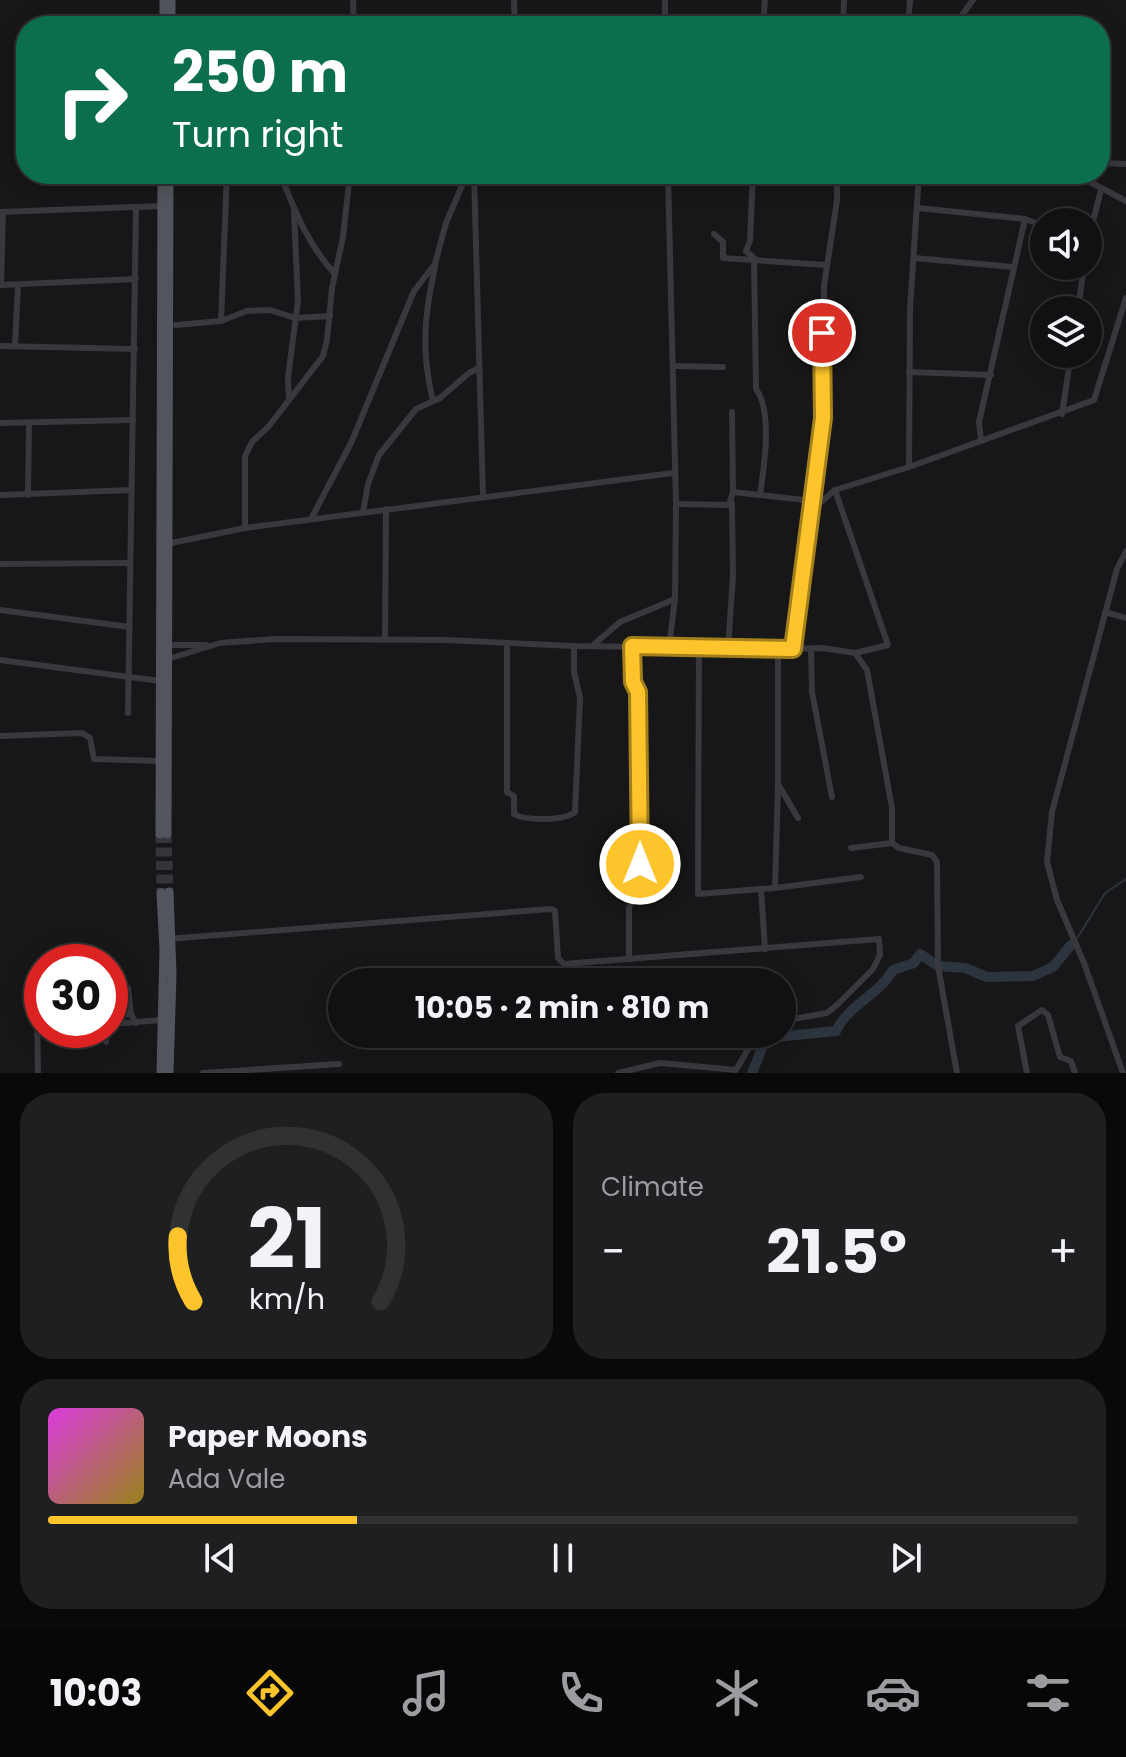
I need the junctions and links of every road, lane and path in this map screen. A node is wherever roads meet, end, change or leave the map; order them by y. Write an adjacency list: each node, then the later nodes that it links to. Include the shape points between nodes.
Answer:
1 (162, 184): 15 (main road)
2 (169, 184): 73 (main road)
3 (227, 184): 36 (street)
4 (284, 184): 20 (street)
5 (349, 184): 29 (street)
6 (463, 184): 26 (street)
7 (471, 184): 43 (street)
8 (668, 184): 41 (street)
9 (753, 184): 24 (street, via 746,251)
10 (837, 184): 27 (street)
11 (919, 184): 17 (street)
12 (1091, 184): 13 (street)
13 (1101, 190): 14 (street); 18 (street)
14 (1126, 201)
15 (162, 206): 16 (street); 73 (main road)
16 (136, 207): 19 (street); 30 (street)
17 (918, 208): 21 (street); 25 (street)
18 (1096, 208)
19 (2, 212): 31 (street)
20 (294, 212): 29 (street, via 317,255); 35 (street)
21 (1025, 219): 22 (street); 28 (street)
22 (1030, 221)
23 (714, 234): 24 (street, via 723,242 723,258)
24 (754, 258): 27 (street); 62 (street, via 756,389 763,399 765,458)
25 (914, 258): 28 (street); 45 (street)
26 (435, 264): 47 (street, via 424,326); 71 (street, via 414,291 351,443)
27 (826, 265): 65 (street, via 823,418)
28 (1013, 267): 46 (street)
29 (335, 274): 34 (street)
30 (136, 279): 32 (street); 40 (street)
31 (1, 285): 32 (street)
32 (18, 285): 39 (street)
33 (1126, 299): 50 (street, via 1094,400)
34 (330, 316): 35 (street); 48 (street, via 323,356)
35 (295, 318): 36 (street, via 258,310); 48 (street)
36 (221, 321): 37 (street)
37 (176, 325)
38 (0, 346): 39 (street)
39 (15, 346): 40 (street)
40 (135, 349): 51 (street)
41 (673, 366): 42 (street); 56 (street)
42 (723, 367)
43 (479, 368): 47 (street); 63 (street)
44 (1069, 368): 50 (street)
45 (909, 372): 46 (street); 55 (street)
46 (991, 375): 54 (street, via 979,422)
47 (433, 401): 70 (street, via 416,409 379,455)
48 (289, 402): 72 (street, via 245,456)
49 (732, 412): 59 (street)
50 (1062, 414): 54 (street)
51 (133, 420): 53 (street); 57 (street)
52 (0, 423): 53 (street)
53 (29, 423): 61 (street)
54 (981, 441): 55 (street)
55 (909, 467): 58 (street)
56 (673, 473): 63 (street); 67 (street)
57 (131, 490): 61 (street); 75 (street)
58 (835, 490): 69 (street); 95 (street, via 888,645)
59 (733, 492): 62 (street); 66 (street)
60 (0, 495): 61 (street); 64 (street)
61 (28, 495)
62 (760, 495): 65 (street)
63 (483, 496): 68 (street)
64 (0, 501)
65 (814, 501): 69 (street)
66 (732, 503): 67 (street); 91 (street)
67 (676, 504): 77 (street)
68 (386, 509): 70 (street); 82 (street)
69 (810, 511): 94 (street)
70 (363, 512): 71 (street)
71 (311, 519): 72 (street)
72 (245, 528): 73 (street)
73 (166, 544): 84 (main road)
74 (1126, 551): 79 (street)
75 (130, 563): 76 (street); 81 (street)
76 (0, 564)
77 (675, 599): 87 (street, via 620,622); 89 (street)
78 (0, 610): 81 (street)
79 (1105, 612): 80 (street); 133 (street, via 1052,812 1047,871)
80 (1126, 618)
81 (130, 627): 98 (street)
82 (385, 639): 83 (street); 85 (street)
83 (507, 643): 86 (street); 86 (street, via 507,792 514,796 514,814 523,818 575,812 580,698)
84 (164, 645): 85 (street); 96 (main road); 99 (main road)
85 (210, 645): 96 (street)
86 (574, 646): 87 (street)
87 (591, 646): 88 (street)
88 (632, 646): 89 (street); 114 (street, via 638,692 640,892 629,907)
89 (669, 647): 90 (street)
90 (699, 648): 91 (street); 110 (street, via 698,894)
91 (728, 648): 93 (street)
92 (811, 648): 94 (street); 95 (street); 104 (street, via 812,692)
93 (778, 649): 94 (street); 103 (street)
94 (793, 649)
95 (855, 653): 106 (street, via 867,670 873,695 892,808)
96 (168, 659): 102 (main road, via 164,834)
97 (0, 660): 98 (street)
98 (128, 678): 99 (street); 100 (street)
99 (160, 681): 102 (main road)
100 (128, 713)
101 (0, 736): 102 (street, via 82,733 90,738 94,759)
102 (160, 761)
103 (778, 784): 105 (street); 109 (street)
104 (832, 797)
105 (798, 818)
106 (892, 843): 107 (street); 130 (street, via 932,855 937,862 938,969)
107 (851, 848)
108 (861, 877): 109 (street)
109 (775, 888): 110 (street)
110 (761, 889): 113 (street)
111 (165, 892): 112 (main road)
112 (167, 939): 114 (street, via 551,909 560,962); 119 (main road); 127 (main road)
113 (765, 949): 114 (street); 118 (street, via 879,939 880,955 873,969 837,1005 827,1013)
114 (629, 959)
115 (128, 988): 117 (street)
116 (128, 1014): 117 (street)
117 (131, 1014): 121 (street)
118 (796, 1019)
119 (163, 1020): 121 (street); 126 (main road)
120 (128, 1023): 121 (street)
121 (136, 1023)
122 (38, 1048): 125 (street)
123 (749, 1048): 129 (street, via 736,1070 660,1063)
124 (339, 1064): 128 (street)
125 (38, 1073)
126 (161, 1073)
127 (169, 1073)
128 (203, 1073)
129 (618, 1073)
130 (957, 1073)
131 (1027, 1073): 132 (street, via 1018,1026 1042,1010 1060,1057 1071,1061)
132 (1075, 1073)
133 (1123, 1073)

